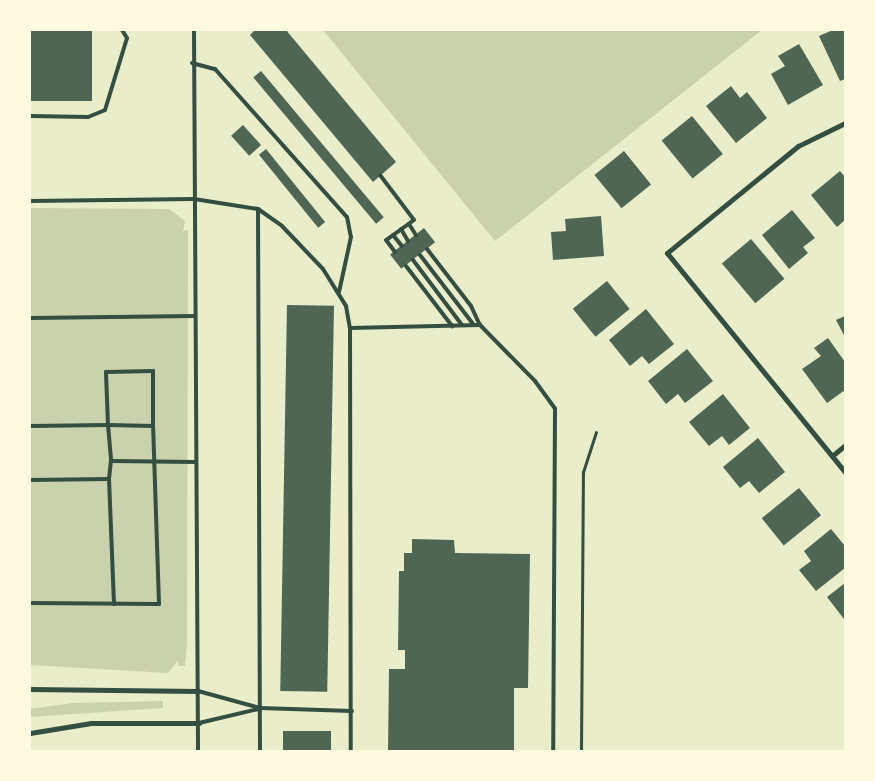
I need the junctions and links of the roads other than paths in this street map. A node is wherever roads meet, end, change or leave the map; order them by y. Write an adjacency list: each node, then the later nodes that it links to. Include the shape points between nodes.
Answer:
1 (122, 30): 4 (lane, via 127,38 105,110 88,117)
2 (194, 30): 3 (lane)
3 (192, 63): 7 (lane); 21 (lane, via 215,69 347,217 351,237)
4 (30, 116)
5 (845, 123): 33 (street, via 798,146 667,253)
6 (380, 175): 10 (lane, via 414,220)
7 (194, 199): 8 (lane); 9 (lane); 22 (lane)
8 (30, 201)
9 (258, 209): 21 (lane, via 282,226); 44 (lane)
10 (408, 224): 11 (lane); 13 (lane)
11 (401, 229): 12 (lane); 14 (lane)
12 (393, 235): 15 (lane); 17 (lane, via 386,240)
13 (416, 235)
14 (408, 241)
15 (402, 246)
16 (427, 249): 25 (lane, via 471,306)
17 (395, 252)
18 (420, 255): 24 (lane)
19 (413, 260): 27 (lane)
20 (406, 266): 26 (lane)
21 (339, 292): 28 (lane)
22 (195, 316): 23 (lane); 36 (lane)
23 (30, 318)
24 (474, 325): 25 (lane); 27 (lane)
25 (480, 325): 51 (lane, via 535,381 555,409)
26 (452, 326): 27 (lane); 28 (lane)
27 (462, 326)
28 (350, 328): 45 (lane)
29 (108, 425): 30 (lane); 31 (lane); 31 (lane, via 106,372 153,371); 34 (lane)
30 (30, 426)
31 (153, 426): 35 (lane)
32 (845, 445): 33 (street)
33 (832, 456): 37 (street)
34 (111, 461): 35 (lane); 38 (lane)
35 (154, 462): 36 (lane); 41 (lane, via 159,604)
36 (196, 462): 43 (lane)
37 (845, 472)
38 (109, 479): 39 (lane); 41 (lane)
39 (30, 480)
40 (30, 603): 41 (lane)
41 (114, 604)
42 (30, 688): 43 (street)
43 (198, 691): 44 (lane); 46 (lane)
44 (260, 708): 45 (lane); 46 (lane); 49 (lane)
45 (352, 711): 50 (lane)
46 (199, 723): 47 (street, via 91,723); 48 (lane)
47 (30, 733)
48 (198, 751)
49 (260, 751)
50 (351, 751)
51 (553, 751)

